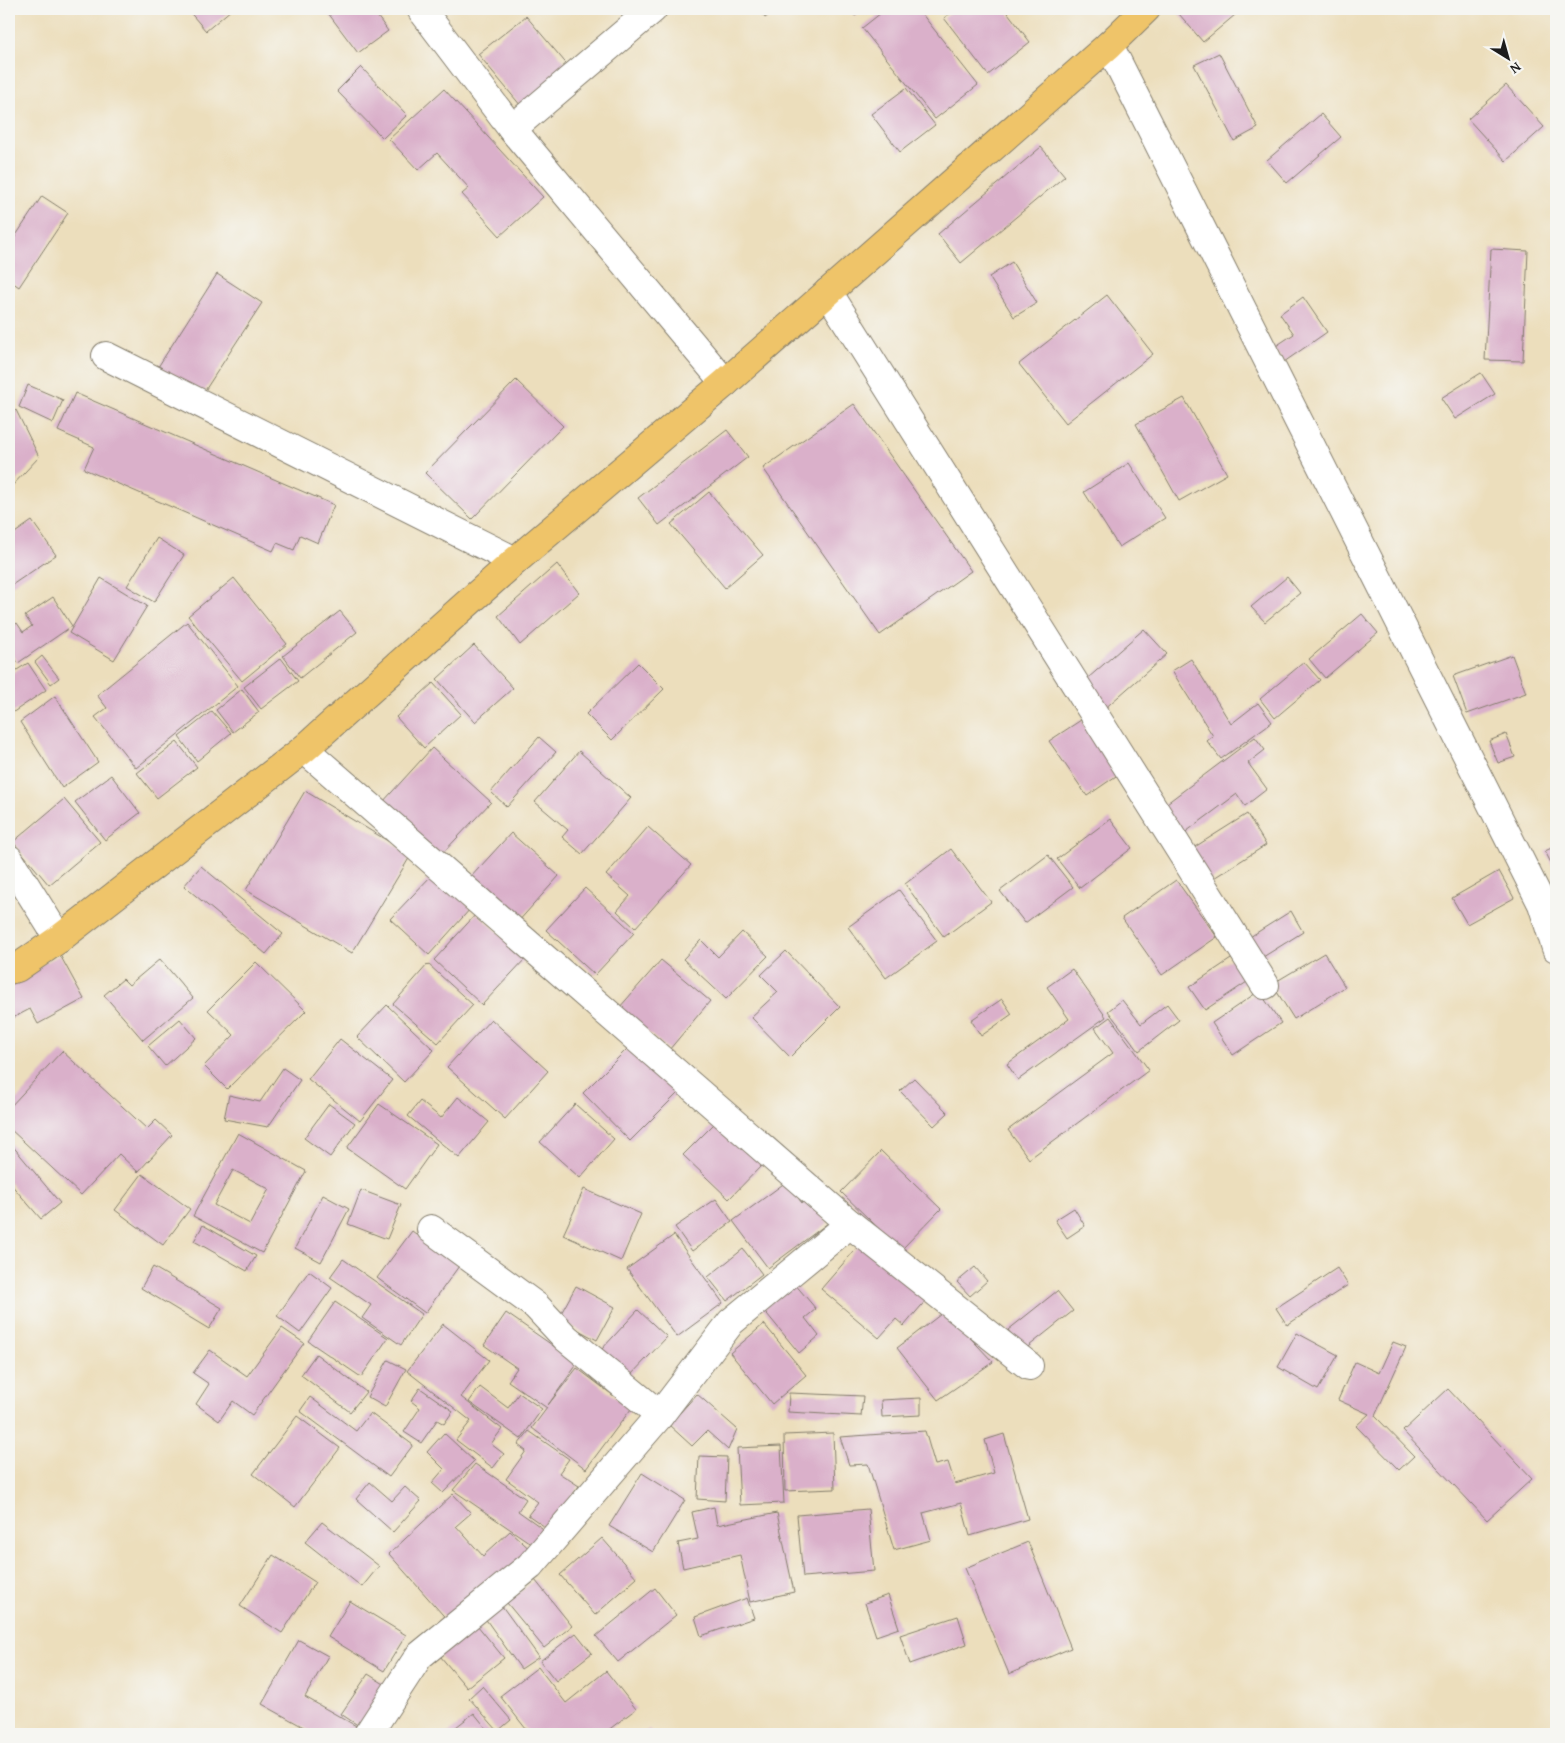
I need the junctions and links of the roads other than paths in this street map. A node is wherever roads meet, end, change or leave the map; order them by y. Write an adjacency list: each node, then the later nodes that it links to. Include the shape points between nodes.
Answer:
1 (422, 9): 5 (street)
2 (653, 9): 5 (street)
3 (1146, 9): 4 (main road)
4 (1109, 45): 6 (main road); 13 (street, via 1542,904)
5 (512, 129): 8 (street)
6 (828, 292): 8 (main road); 15 (street)
7 (106, 356): 9 (street)
8 (724, 383): 9 (main road)
9 (515, 562): 10 (main road)
10 (304, 749): 12 (main road); 16 (street)
11 (9, 859): 12 (street)
12 (59, 939): 14 (main road, via 17,968)
13 (1556, 948)
14 (9, 970)
15 (1265, 985)
16 (850, 1224): 18 (street); 19 (street, via 731,1322)
17 (431, 1229): 19 (street, via 536,1306 566,1338)
18 (1029, 1366)
19 (660, 1415): 20 (street, via 530,1566 419,1656)
20 (368, 1734)

